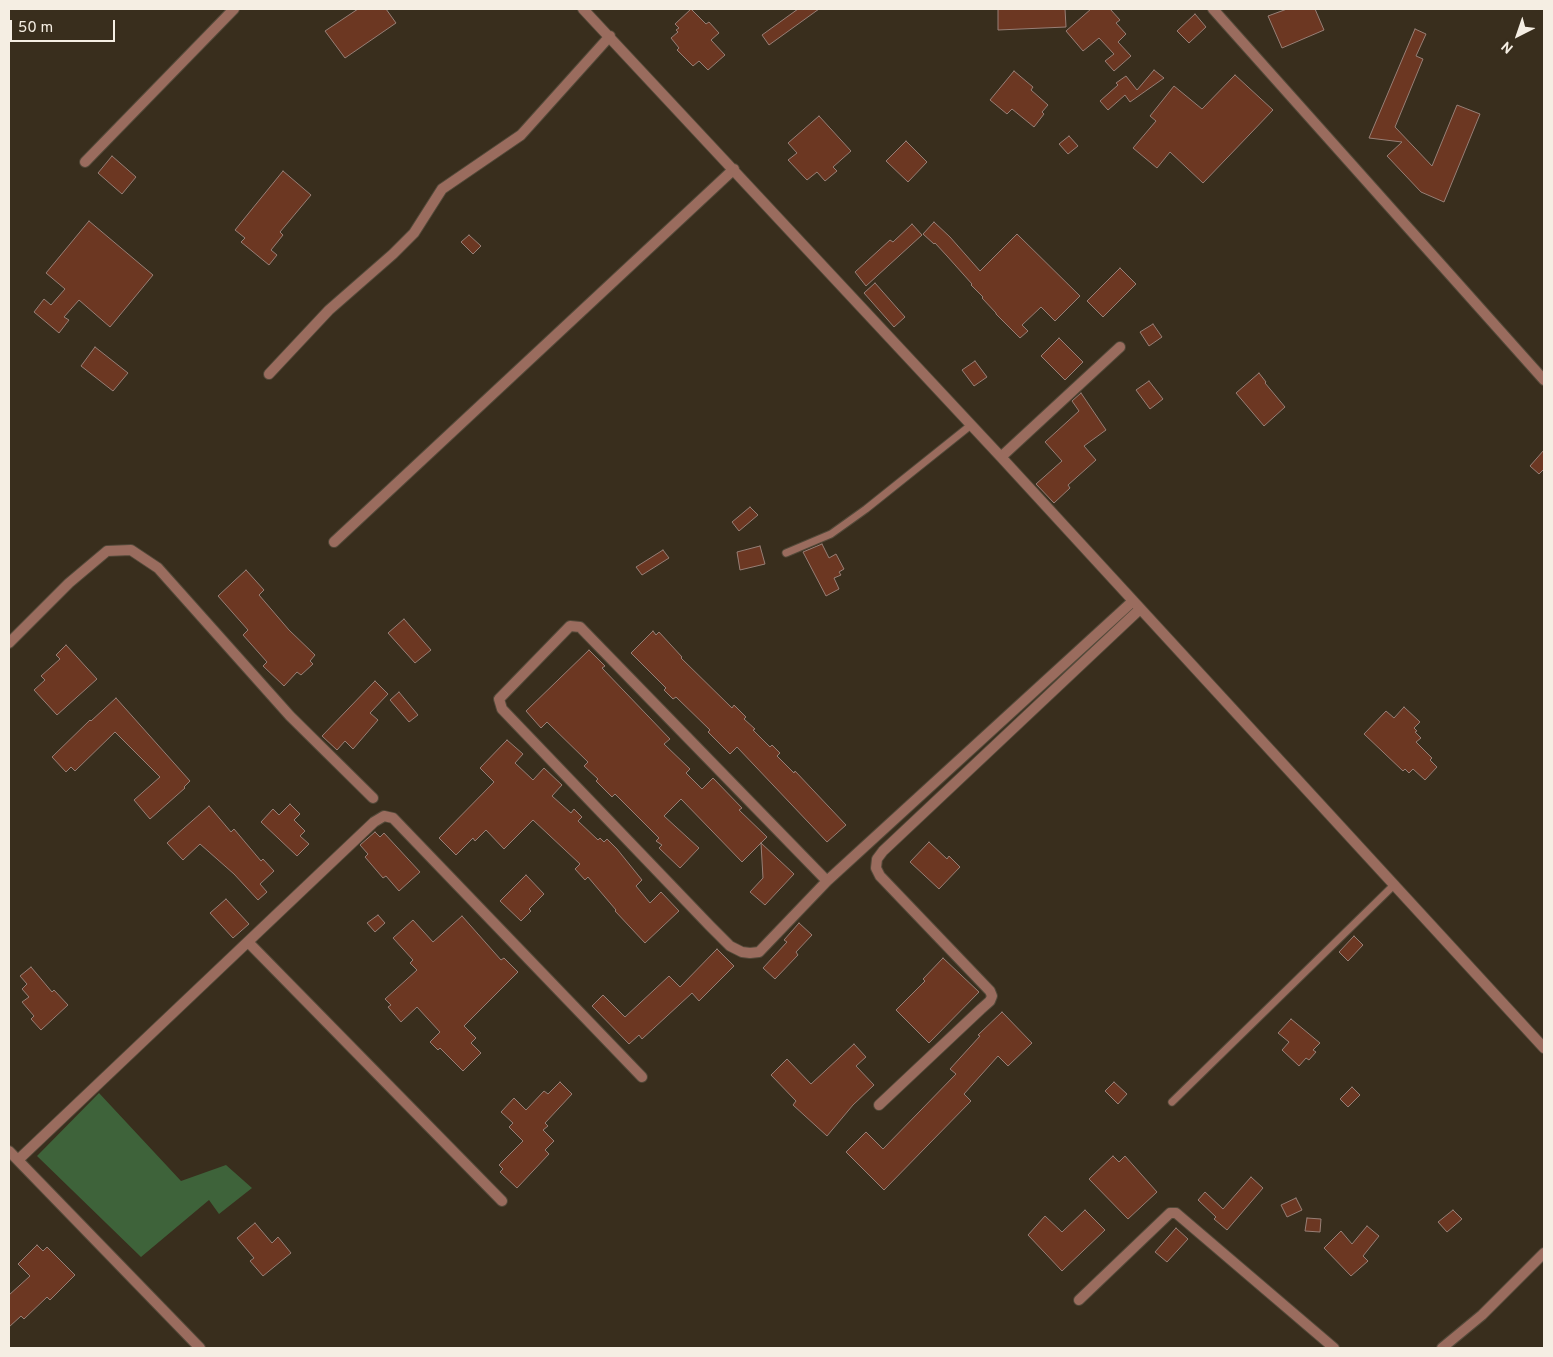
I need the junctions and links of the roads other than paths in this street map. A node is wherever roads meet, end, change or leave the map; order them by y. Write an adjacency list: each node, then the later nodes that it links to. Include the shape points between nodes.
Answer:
1 (234, 9): 5 (street)
2 (583, 9): 4 (street)
3 (1213, 9): 9 (street)
4 (610, 36): 6 (street); 8 (street, via 521,135 442,189 414,233 329,310)
5 (85, 162)
6 (734, 169): 10 (street); 12 (street)
7 (1120, 347): 11 (street)
8 (269, 374)
9 (1544, 380)
10 (970, 425): 11 (street); 13 (lane, via 831,534)
11 (1000, 457): 14 (street)
12 (334, 542)
13 (786, 553)
14 (1136, 605): 17 (street); 18 (street); 23 (street, via 877,859 876,868 880,876 992,996)
15 (9, 643): 16 (street, via 69,583 107,551 131,550 158,568 290,716)
16 (373, 798)
17 (827, 881): 17 (street, via 759,952 742,952 730,946 502,709 499,699 570,626 580,627)
18 (1395, 884): 20 (street); 22 (lane)
19 (248, 942): 21 (street, via 374,822 384,816 393,818); 25 (street); 26 (street)
20 (1542, 1042)
21 (642, 1077)
22 (1172, 1102)
23 (879, 1105)
24 (9, 1150): 25 (street)
25 (18, 1160): 29 (street)
26 (502, 1201)
27 (1544, 1253): 31 (street, via 1482,1315)
28 (1079, 1300): 30 (street, via 1170,1213 1176,1213)
29 (200, 1348)
30 (1334, 1348)
31 (1442, 1348)

